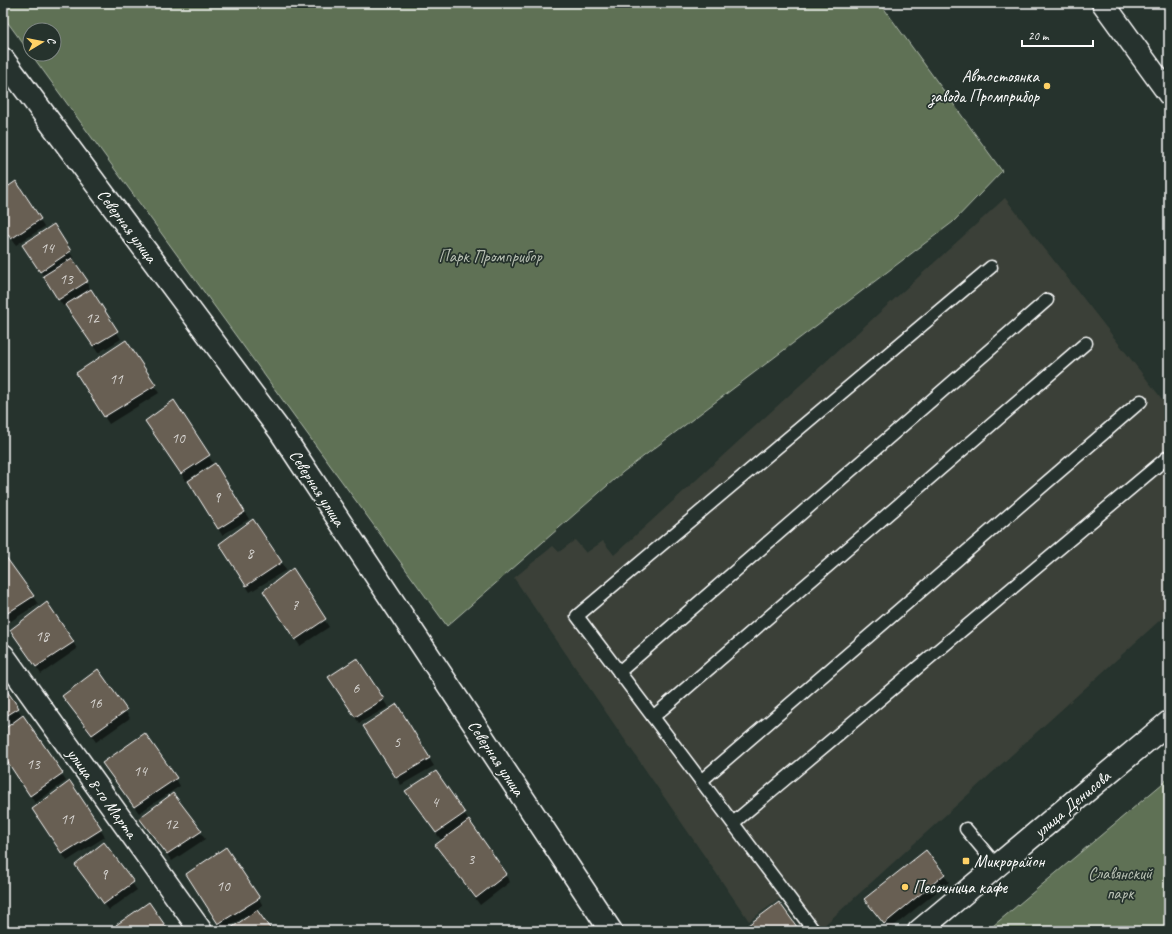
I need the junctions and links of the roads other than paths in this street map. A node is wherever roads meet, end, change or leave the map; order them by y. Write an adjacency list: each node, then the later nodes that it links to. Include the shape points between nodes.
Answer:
1 (1103, 3): 3 (street)
2 (3, 59): 18 (street, Северная улица, via 280,431)
3 (1169, 94)
4 (991, 266): 10 (lane, via 576,616)
5 (1047, 300): 10 (lane)
6 (1086, 343): 11 (lane)
7 (1141, 401): 13 (lane)
8 (1169, 456): 14 (lane)
9 (3, 655): 17 (street, улица 8-го Марта)
10 (619, 672): 11 (lane)
11 (653, 718): 13 (lane)
12 (1169, 722): 16 (street, улица Денисова)
13 (701, 780): 14 (lane)
14 (733, 823): 19 (lane)
15 (966, 829): 16 (lane)
16 (997, 866): 20 (street, улица Денисова)
17 (201, 931)
18 (611, 931)
19 (814, 931)
20 (919, 931)

